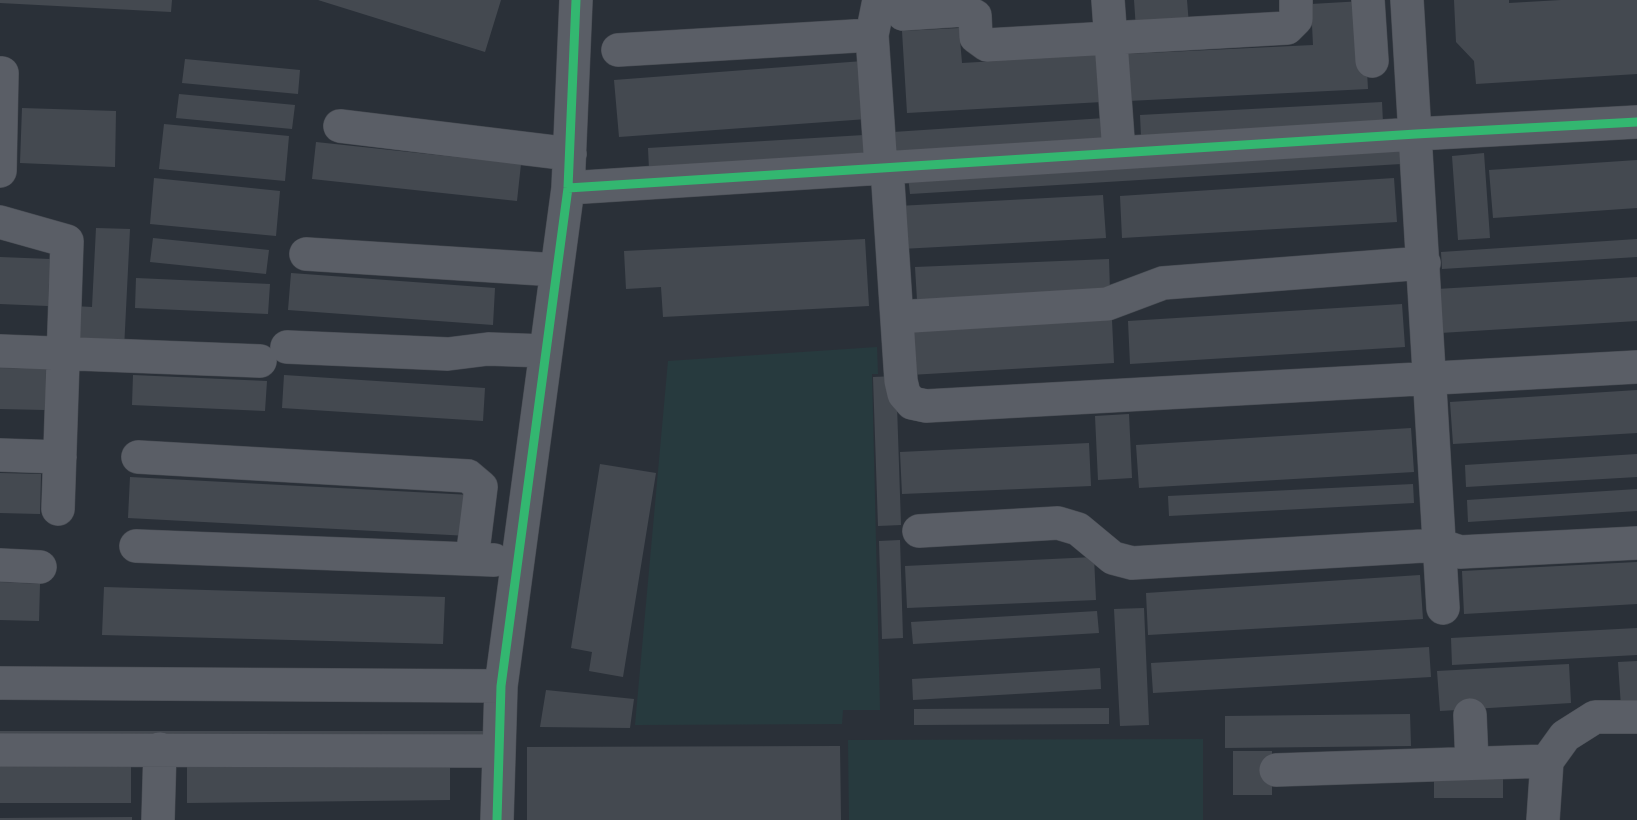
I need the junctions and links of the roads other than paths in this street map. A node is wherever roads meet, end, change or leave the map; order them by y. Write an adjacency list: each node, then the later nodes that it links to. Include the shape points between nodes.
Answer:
1 (576, 0): 16 (street)
2 (1108, 0): 8 (street)
3 (1296, 0): 8 (street, via 1296,19 1287,28)
4 (1368, 0): 10 (street)
5 (1407, 0): 14 (street)
6 (891, 7): 7 (street); 8 (street, via 963,10 975,16 976,37 987,45)
7 (872, 35): 9 (street); 17 (street)
8 (1111, 38): 15 (street)
9 (618, 50)
10 (1372, 61)
11 (2, 73): 18 (street)
12 (1637, 122): 14 (street)
13 (340, 126): 16 (street)
14 (1416, 134): 15 (street); 22 (street)
15 (1119, 153): 17 (street)
16 (570, 154): 19 (street)
17 (884, 168): 19 (street); 24 (street)
18 (0, 171)
19 (568, 188): 23 (street)
20 (0, 222): 27 (street, via 67,241)
21 (306, 254): 23 (street)
22 (1424, 263): 24 (street, via 1163,283 1107,304); 29 (street)
23 (557, 270): 26 (street)
24 (897, 317): 29 (street, via 904,394 912,403 926,406)
25 (0, 351): 27 (street)
26 (546, 351): 27 (street); 39 (street)
27 (63, 353): 31 (street)
28 (1637, 367): 29 (street)
29 (1431, 379): 36 (street)
30 (0, 455): 31 (street)
31 (60, 457): 33 (street)
32 (138, 457): 38 (street, via 468,476 480,487)
33 (58, 509)
34 (919, 531): 36 (street, via 1058,523 1078,529 1113,558 1132,563)
35 (1637, 543): 36 (street, via 1460,552)
36 (1440, 545): 42 (street)
37 (136, 546): 38 (street)
38 (472, 559): 39 (street)
39 (518, 561): 44 (street)
40 (0, 565): 41 (street)
41 (40, 567)
42 (1443, 608)
43 (0, 683): 44 (street)
44 (501, 686): 49 (street)
45 (1470, 715): 51 (street)
46 (1637, 717): 50 (street, via 1595,717 1565,736)
47 (160, 749): 48 (street); 49 (street); 53 (street)
48 (0, 750)
49 (499, 751): 54 (street)
50 (1547, 760): 51 (street); 55 (street)
51 (1472, 763): 52 (street)
52 (1276, 770)
53 (158, 820)
54 (497, 820)
55 (1544, 820)

